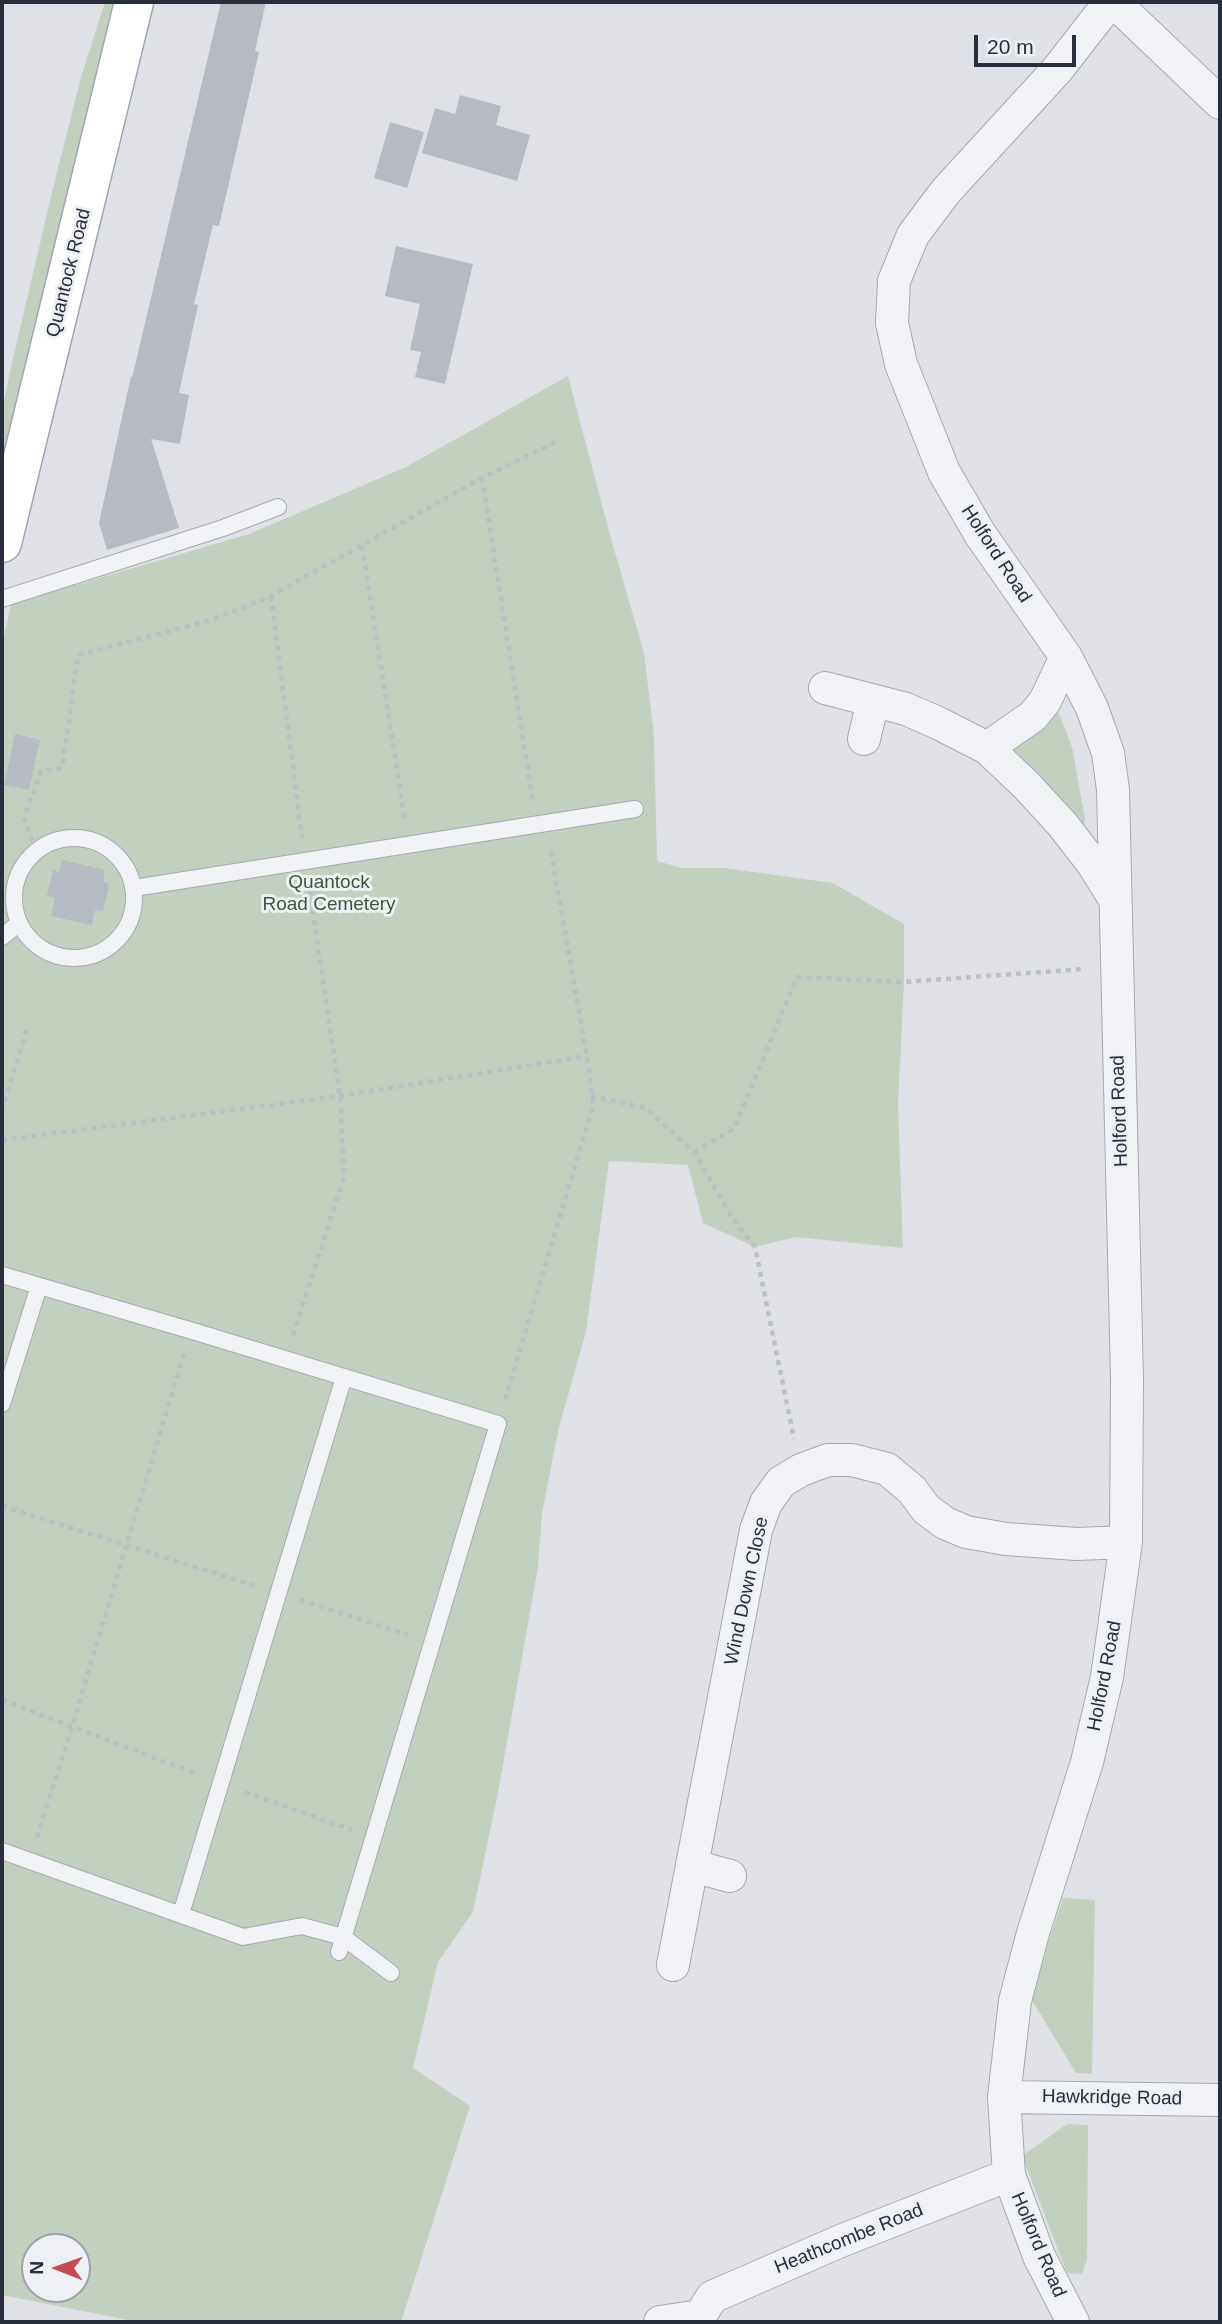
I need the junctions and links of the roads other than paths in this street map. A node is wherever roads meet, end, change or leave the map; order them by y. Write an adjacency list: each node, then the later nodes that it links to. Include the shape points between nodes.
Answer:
1 (134, 2): 5 (main road, Quantock Road)
2 (1112, 2): 3 (street); 7 (street, Holford Road, via 1057,70 946,191 913,235 894,281 892,323 901,364 944,472)
3 (1220, 103)
4 (278, 507): 6 (lane)
5 (2, 543)
6 (2, 599)
7 (1066, 657): 11 (street, via 1045,702 1033,716); 15 (street, Holford Road, via 1108,753)
8 (825, 688): 9 (street)
9 (873, 701): 10 (street); 11 (street, via 906,709)
10 (864, 739)
11 (987, 748): 15 (street, via 1062,824)
12 (635, 809): 14 (lane)
13 (8, 879): 14 (lane, via 37,850 55,840 75,837 96,841 113,852 127,868); 16 (lane)
14 (134, 888): 16 (lane, via 127,925 116,941 82,958 62,958 44,951)
15 (1115, 899): 22 (street, Holford Road, via 1127,1379)
16 (19, 923): 17 (lane)
17 (2, 937)
18 (2, 1275): 19 (lane)
19 (39, 1286): 20 (lane); 21 (lane)
20 (344, 1377): 26 (lane); 27 (lane, via 498,1424)
21 (2, 1404)
22 (1126, 1542): 24 (street, Wind Down Close, via 1077,1544 967,1532 926,1509 887,1469 852,1460 828,1460 781,1482 766,1503 757,1530); 30 (street, Holford Road, via 1107,1677 1087,1762 1015,2001)
23 (2, 1851): 26 (lane)
24 (693, 1866): 25 (street); 28 (street, Wind Down Close)
25 (730, 1876)
26 (181, 1914): 27 (lane, via 243,1937 302,1926)
27 (341, 1945): 29 (lane)
28 (673, 1965)
29 (391, 1973)
30 (1004, 2097): 31 (street, Hawkridge Road); 32 (street, Holford Road)
31 (1220, 2100)
32 (1009, 2175): 33 (street, Heathcombe Road, via 712,2297); 35 (street, Holford Road, via 1039,2256)
33 (700, 2319): 34 (street, Heathcombe Road)
34 (660, 2322)
35 (1073, 2322)

